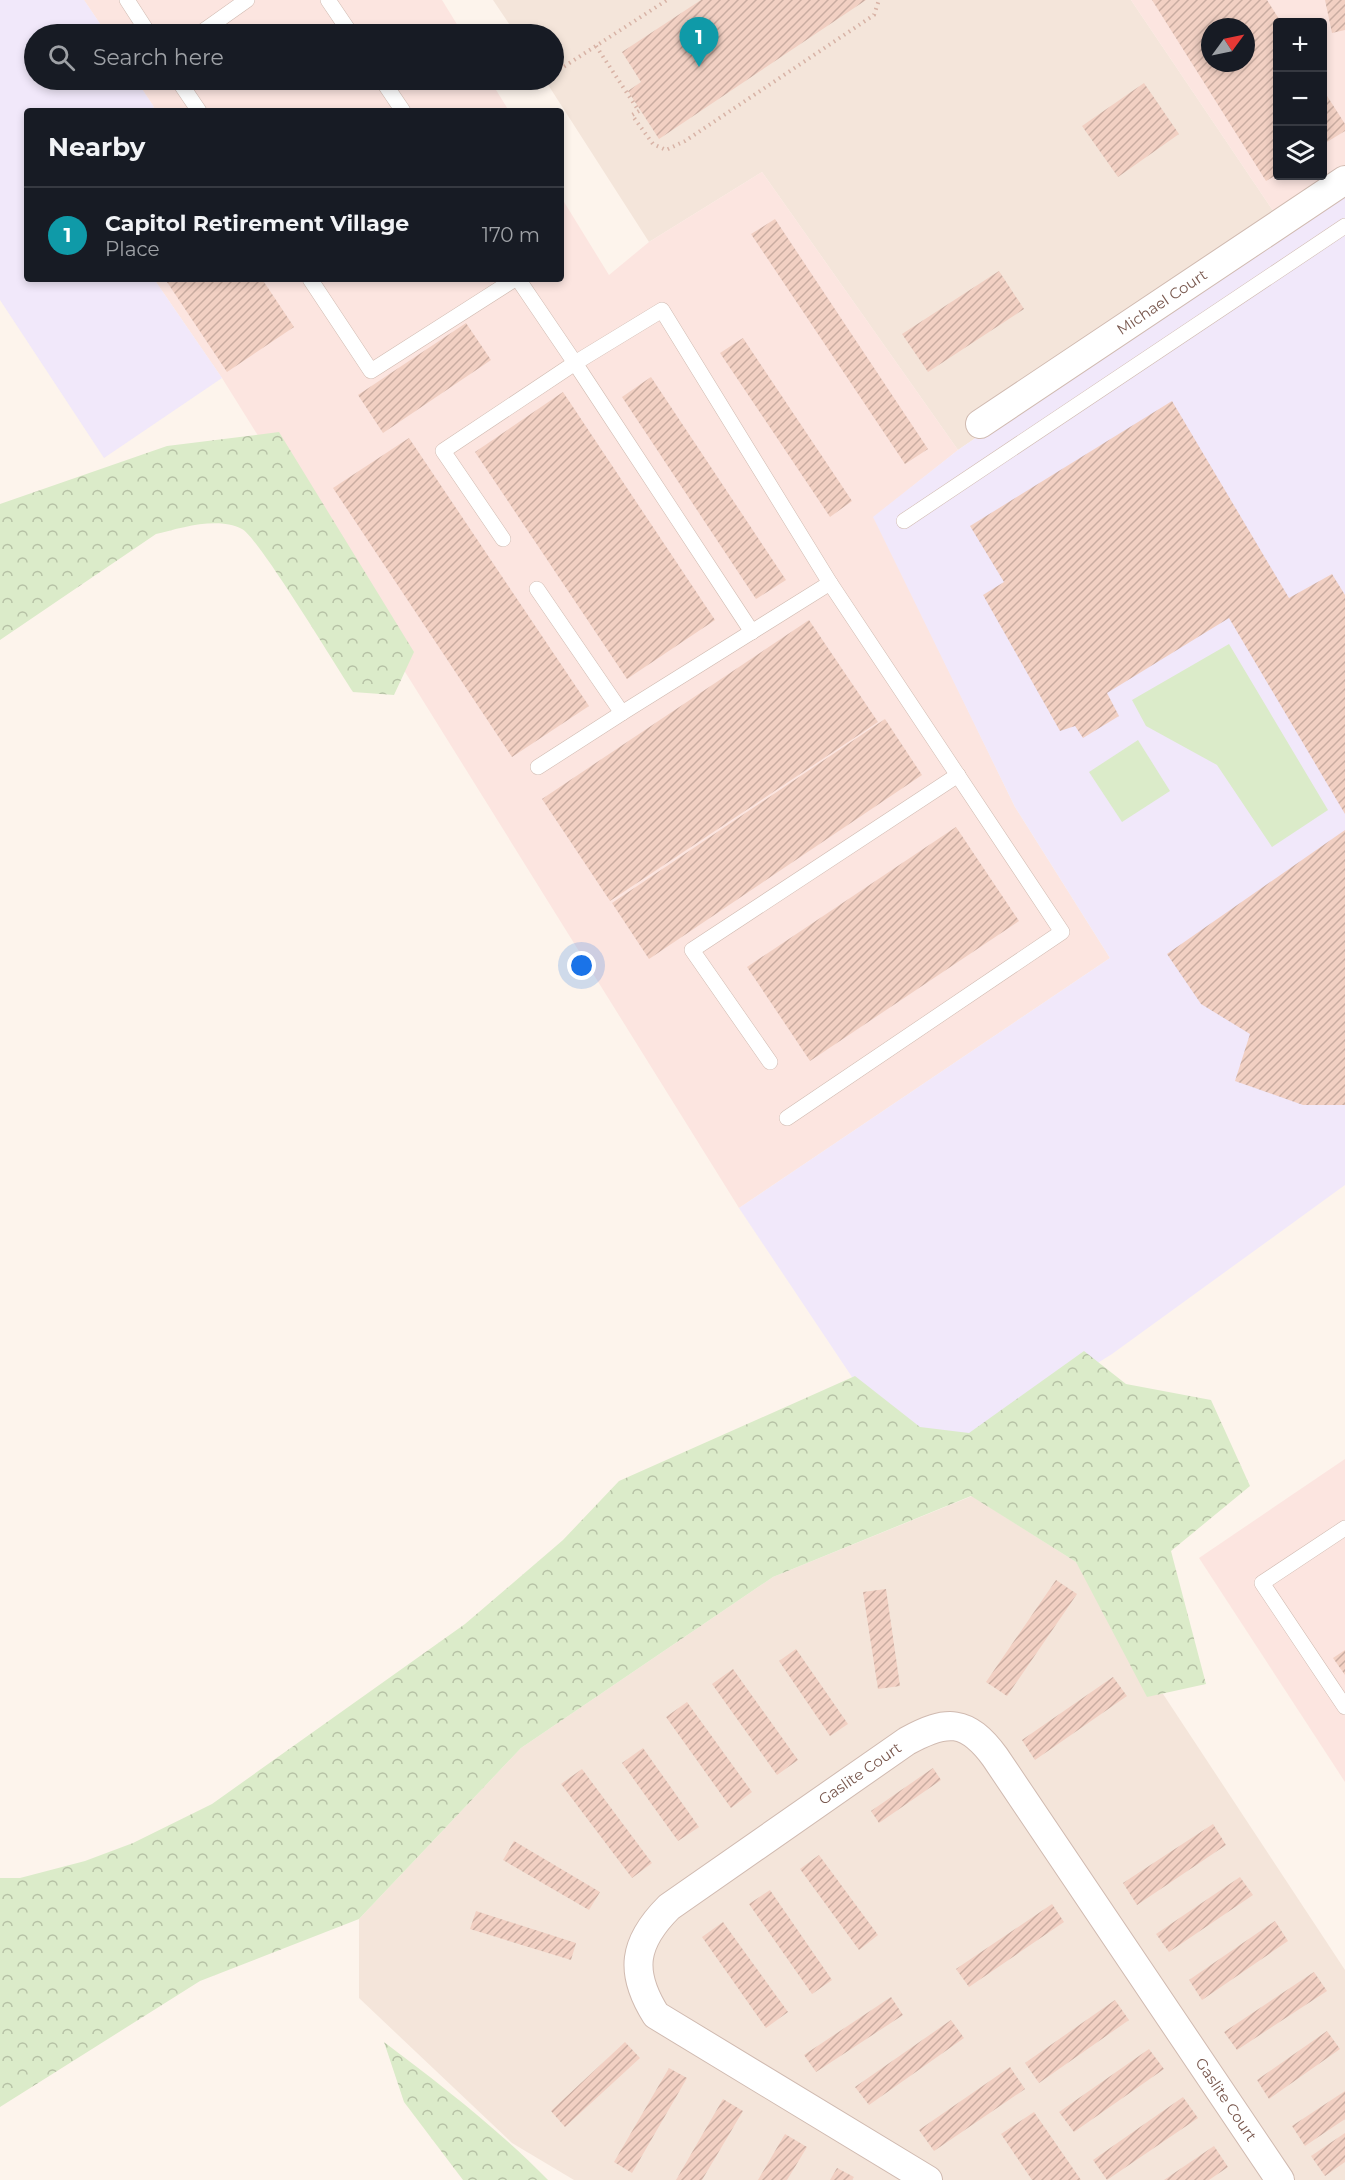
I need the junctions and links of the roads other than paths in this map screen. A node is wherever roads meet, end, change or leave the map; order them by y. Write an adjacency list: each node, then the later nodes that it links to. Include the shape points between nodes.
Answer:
1 (127, 0): 4 (lane)
2 (247, 0): 5 (lane)
3 (328, 0): 6 (lane)
4 (143, 24)
5 (214, 24)
6 (344, 24)
7 (185, 90): 9 (lane)
8 (389, 90): 10 (lane)
9 (197, 108)
10 (401, 108)
11 (1345, 180): 17 (street, Michael Court)
12 (1345, 226): 18 (lane)
13 (312, 282): 14 (lane, via 371,371)
14 (511, 282)
15 (518, 282): 16 (lane)
16 (575, 363): 19 (lane, via 443,451); 20 (lane, via 662,310); 22 (lane)
17 (980, 424)
18 (904, 521)
19 (503, 540)
20 (830, 583): 22 (lane); 25 (lane)
21 (537, 589): 23 (lane)
22 (752, 632): 23 (lane)
23 (622, 713): 24 (lane)
24 (538, 767)
25 (958, 775): 26 (lane, via 692,950); 27 (lane, via 1062,932)
26 (770, 1062)
27 (787, 1118)
28 (1345, 1528): 29 (lane, via 1262,1583)
29 (1345, 1707)
30 (928, 2180): 31 (street, Gaslite Court, via 656,2015 637,1971 642,1941 669,1907 907,1741 928,1729 950,1724 982,1739)
31 (1281, 2180)

